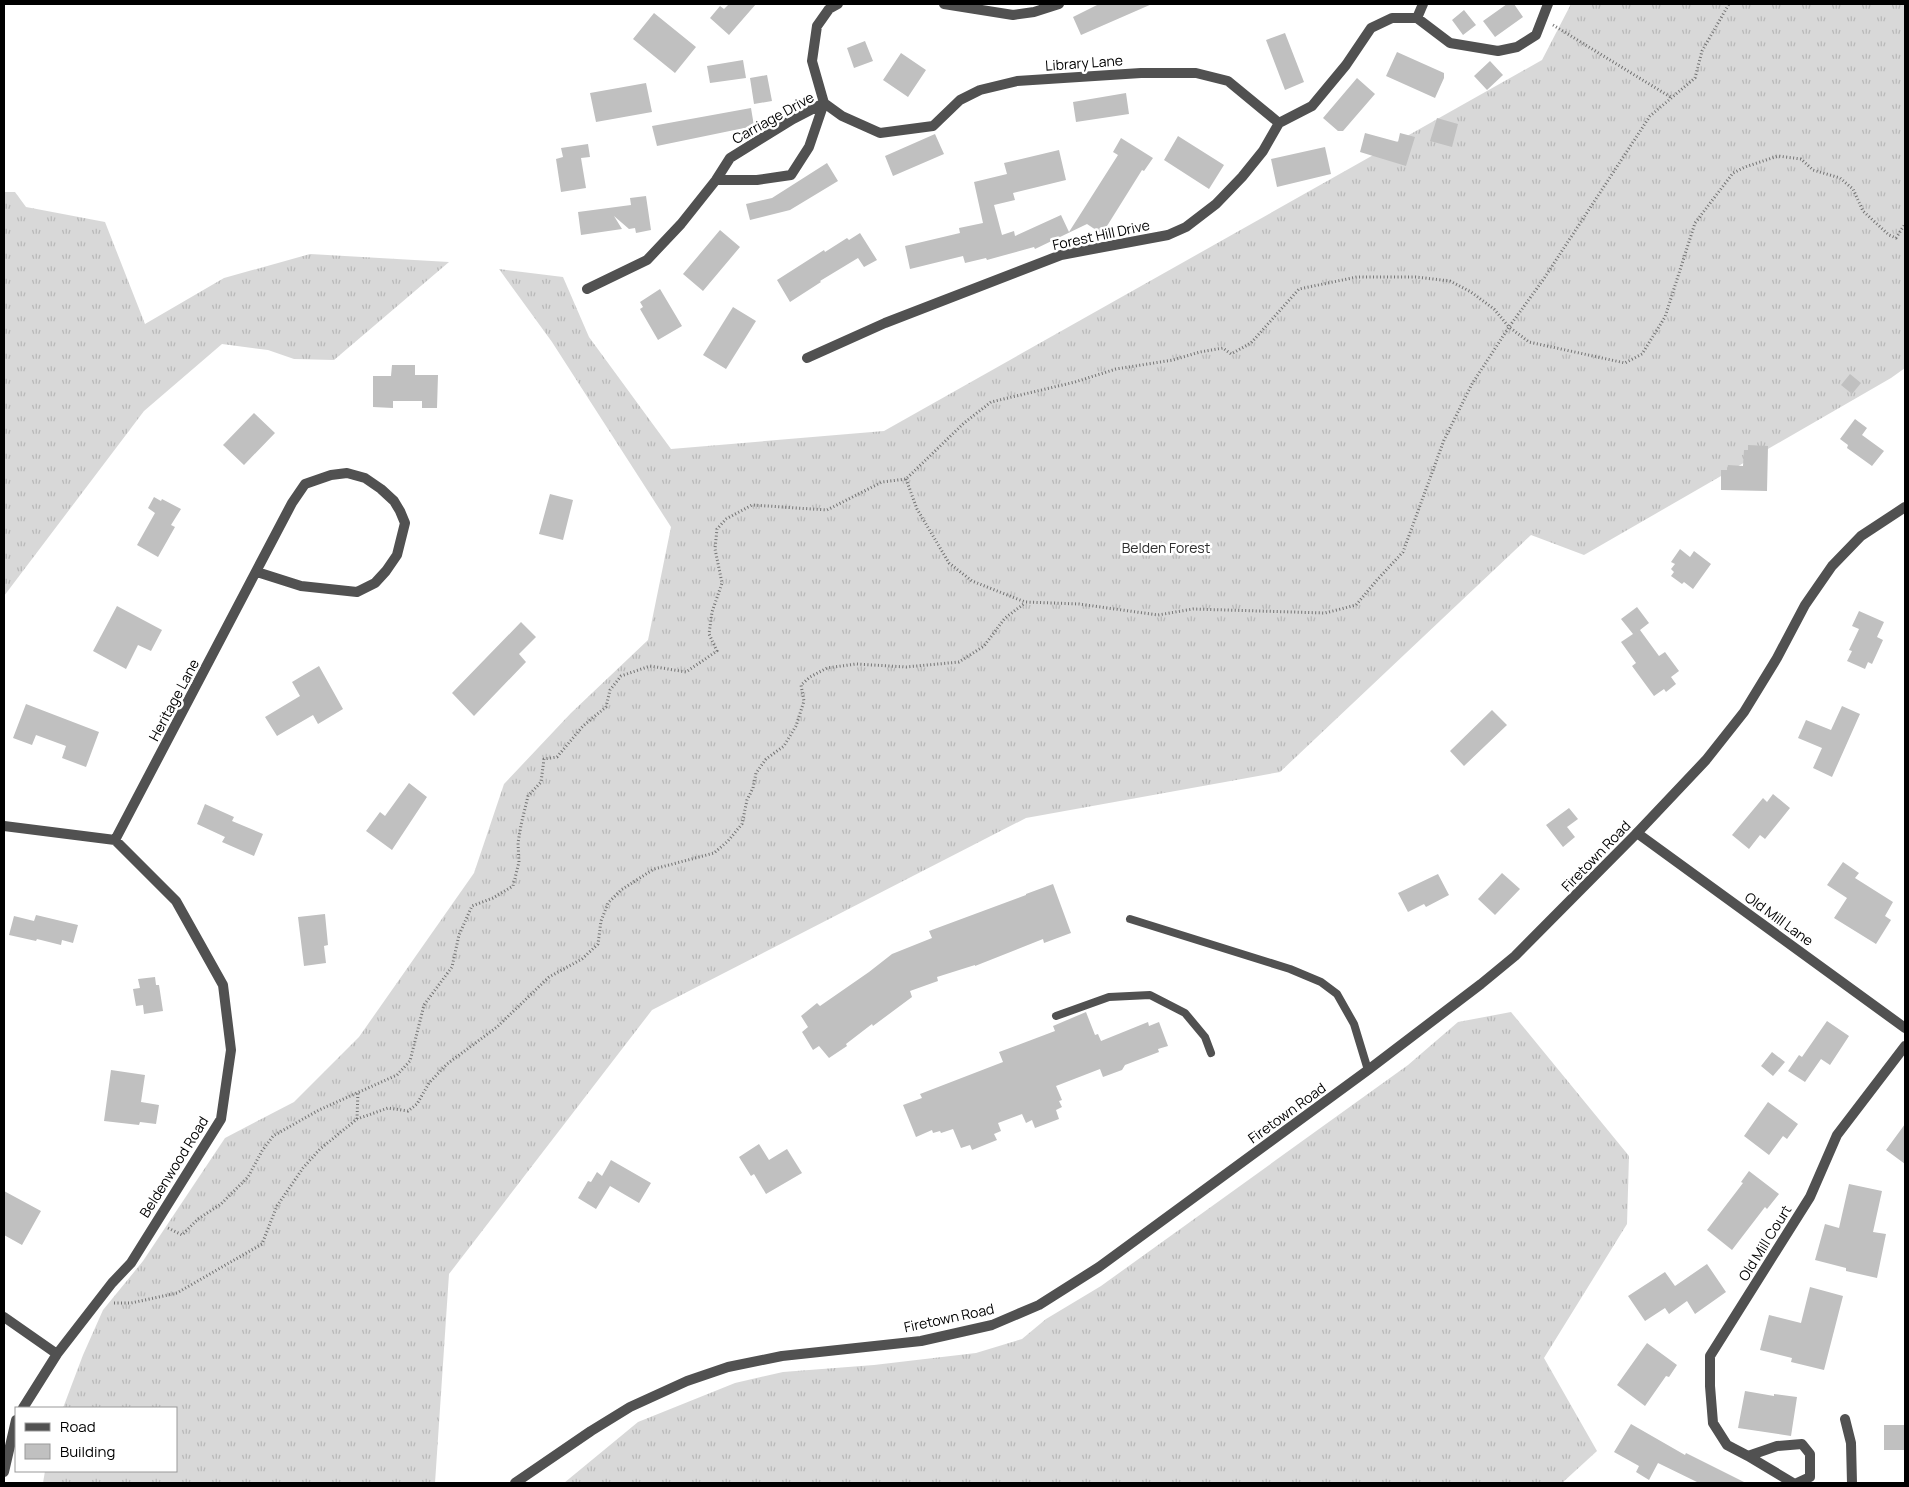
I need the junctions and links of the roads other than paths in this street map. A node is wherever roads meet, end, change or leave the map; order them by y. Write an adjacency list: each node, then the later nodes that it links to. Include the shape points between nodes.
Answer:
1 (838, 4): 7 (street, via 829,9 817,26 812,61)
2 (944, 4): 3 (street, via 1013,15)
3 (1059, 4)
4 (1423, 4): 6 (street)
5 (1548, 4): 6 (street, via 1536,35 1517,47 1498,50 1450,43)
6 (1417, 18): 8 (street, via 1392,18 1371,28 1312,106)
7 (824, 103): 8 (street, Library Lane, via 842,116 880,133 933,126 960,100 980,90 1017,81 1196,73 1228,81); 9 (street, Carriage Drive, via 730,158); 9 (street, Carriage Drive, via 809,147 791,175 758,180)
8 (1279, 123): 11 (street, Forest Hill Drive, via 1263,151 1242,177 1216,204 1186,227 1168,235 1061,255 885,323)
9 (716, 180): 10 (street, Carriage Drive, via 647,260)
10 (587, 289)
11 (807, 358)
12 (1905, 507): 15 (street, Firetown Road, via 1861,536 1832,566 1805,605 1744,712 1706,760)
13 (257, 572): 13 (street, Heritage Lane, via 292,503 306,484 331,475 365,478 394,502 405,523 397,555 376,583 358,592 301,586); 16 (street, Heritage Lane)
14 (4, 826): 16 (street)
15 (1637, 833): 19 (street, Old Mill Lane); 22 (street, Firetown Road, via 1515,956)
16 (115, 840): 24 (street, Beldenwood Road, via 176,900 223,985 231,1050 221,1119 131,1263)
17 (1130, 920): 22 (lane, via 1290,969 1321,982 1337,994 1354,1024)
18 (1056, 1016): 21 (lane, via 1109,997 1150,995 1185,1013 1205,1037)
19 (1905, 1028)
20 (1905, 1046): 28 (street, Old Mill Court, via 1837,1135 1810,1197 1710,1356 1713,1423 1727,1445)
21 (1211, 1053)
22 (1368, 1070): 30 (street, Firetown Road, via 1099,1267 1039,1305 992,1325 921,1341 782,1356 728,1367 681,1383 630,1407)
23 (4, 1317): 24 (street)
24 (57, 1354): 25 (street, Beldenwood Road)
25 (24, 1407)
26 (1845, 1419): 33 (street, via 1851,1443)
27 (15, 1424): 29 (street)
28 (1748, 1456): 31 (street, Old Mill Court); 32 (street, via 1777,1446 1802,1444 1810,1454 1810,1477)
29 (4, 1472)
30 (515, 1483)
31 (1793, 1483)
32 (1797, 1483)
33 (1852, 1483)

